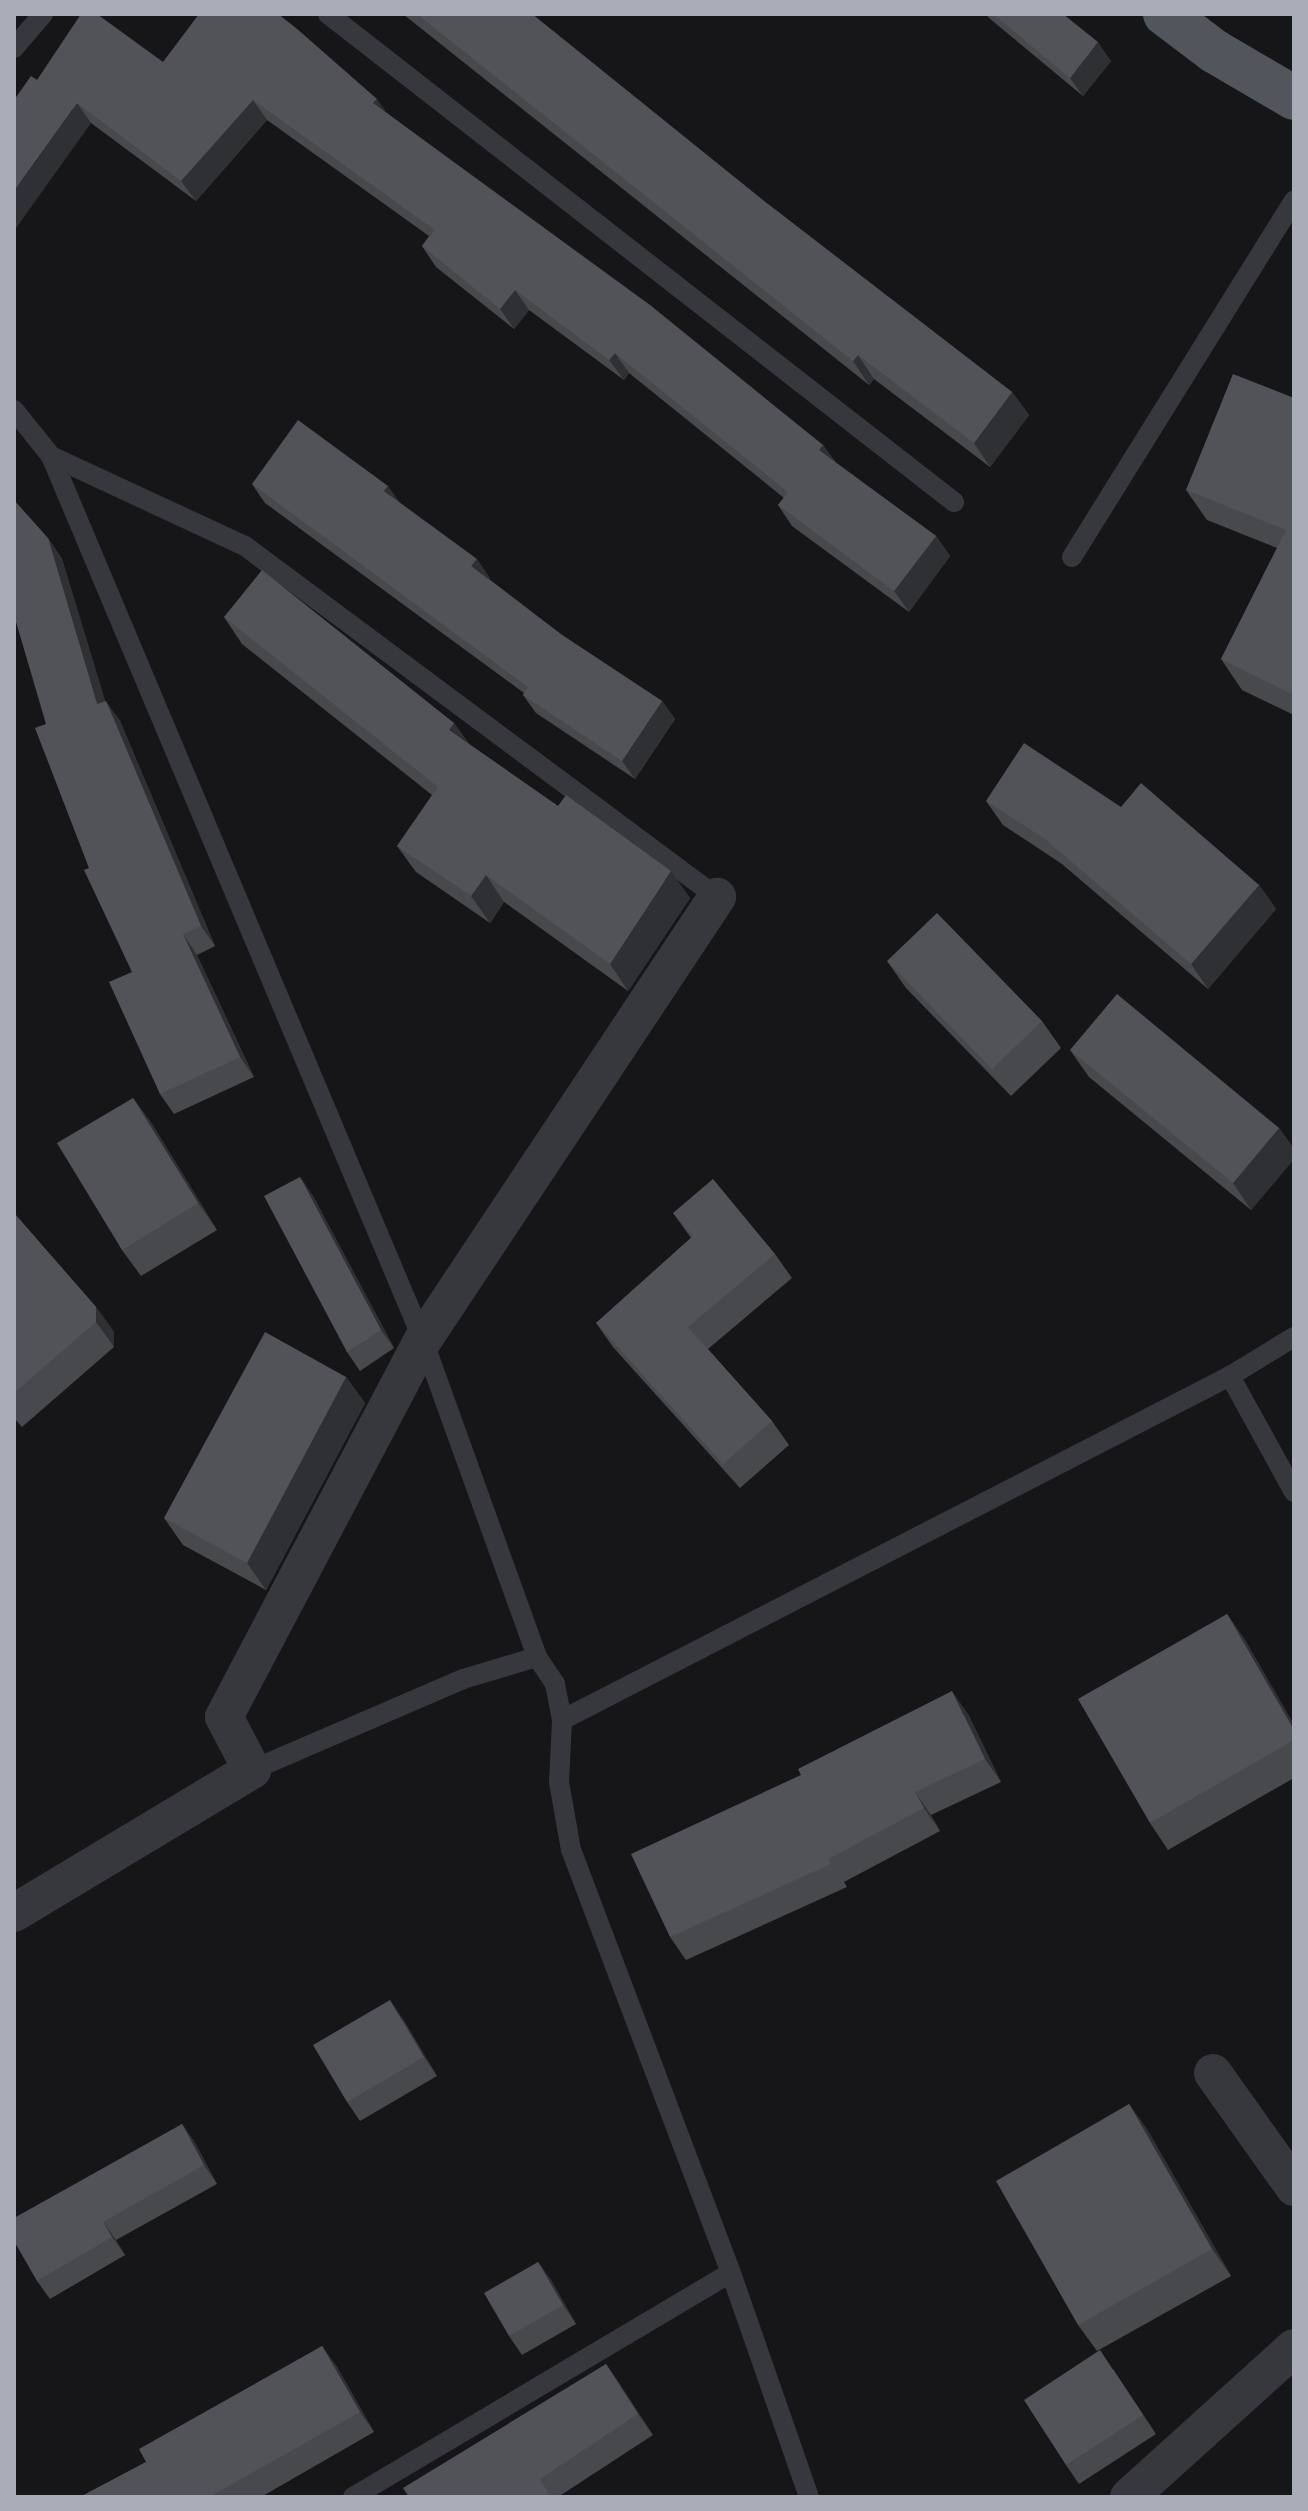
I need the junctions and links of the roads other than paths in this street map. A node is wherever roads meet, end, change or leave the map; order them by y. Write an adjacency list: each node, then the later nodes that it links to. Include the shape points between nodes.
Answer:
1 (43, 14): 4 (lane)
2 (328, 14): 9 (lane)
3 (1165, 14): 5 (main road, via 1214,51)
4 (14, 48)
5 (1294, 98)
6 (1294, 200): 10 (lane)
7 (16, 418): 8 (lane)
8 (51, 456): 11 (lane, via 245,546); 13 (lane)
9 (954, 502)
10 (1072, 557)
11 (717, 897): 13 (street)
12 (1294, 1337): 14 (lane)
13 (423, 1340): 16 (lane); 18 (street, via 224,1717)
14 (1230, 1376): 15 (lane); 17 (lane)
15 (1294, 1492)
16 (537, 1657): 17 (lane, via 555,1684); 18 (lane, via 463,1679)
17 (562, 1720): 22 (lane, via 559,1782 571,1850)
18 (252, 1770): 19 (street)
19 (14, 1913)
20 (1213, 2073): 21 (street)
21 (1294, 2187)
22 (731, 2273): 24 (lane); 25 (lane)
23 (1294, 2348): 26 (street)
24 (353, 2497)
25 (809, 2497)
26 (1129, 2497)

